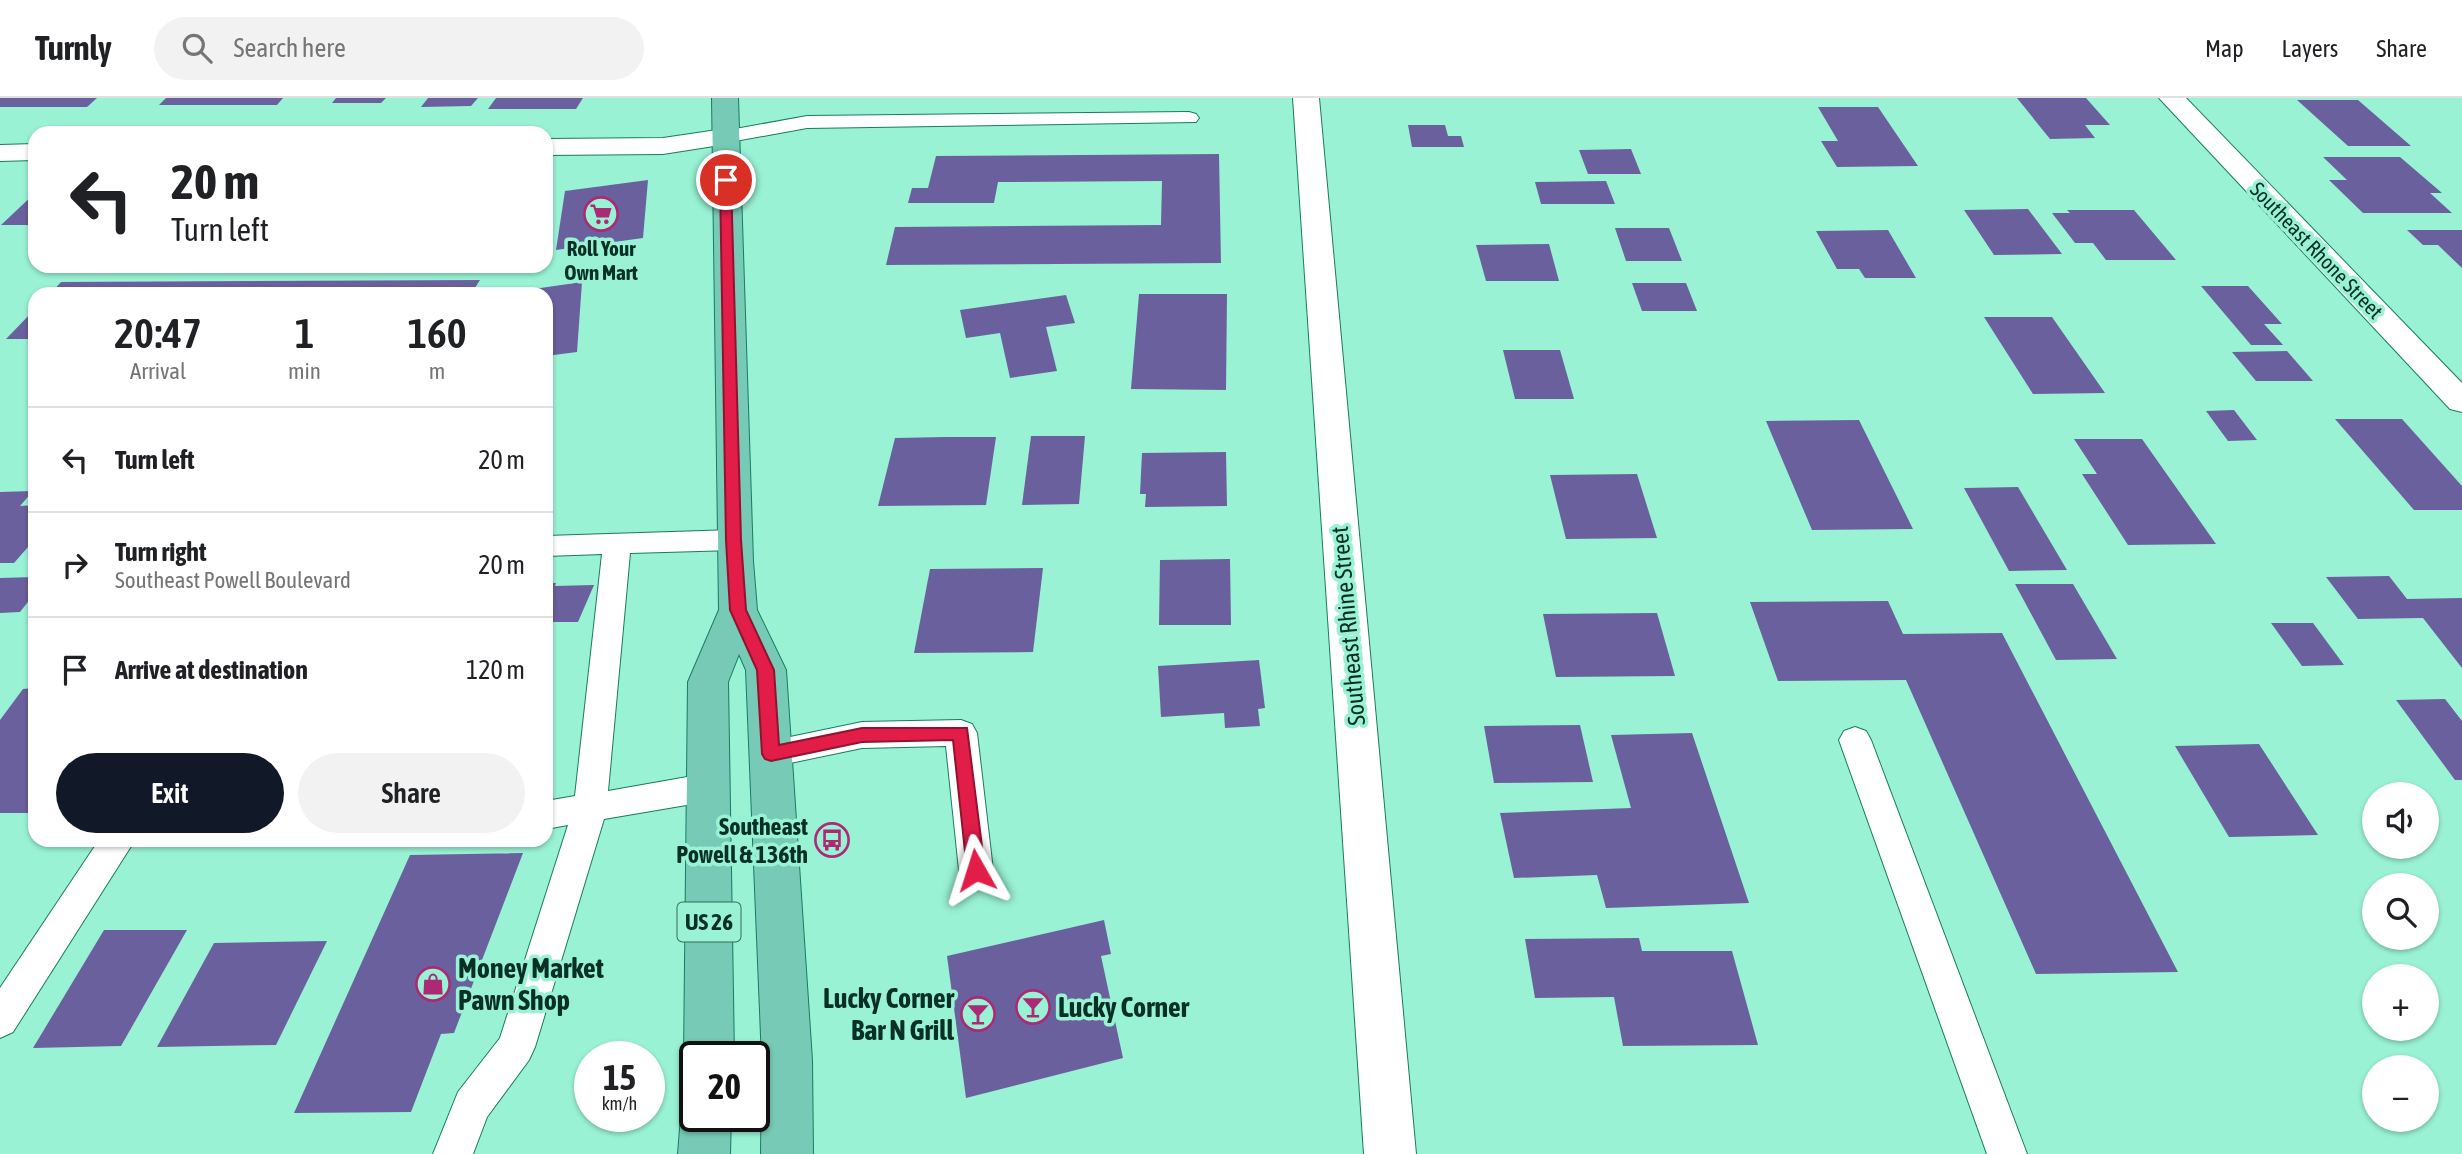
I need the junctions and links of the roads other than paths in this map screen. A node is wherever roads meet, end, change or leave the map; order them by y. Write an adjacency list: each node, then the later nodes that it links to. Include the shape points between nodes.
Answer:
1 (725, 98): 5 (main road, US 26)
2 (1306, 98): 27 (street, Southeast Rhine Street)
3 (2172, 98): 9 (street, Southeast Rhone Street)
4 (1189, 118): 5 (lane, via 807,122)
5 (724, 137): 6 (street, via 663,146); 10 (main road, US 26)
6 (553, 147)
7 (28, 152): 8 (street)
8 (0, 153)
9 (2462, 402)
10 (734, 540): 12 (lane); 13 (main road, US 26)
11 (553, 546): 12 (lane)
12 (617, 546): 17 (lane)
13 (738, 610): 15 (main road, US 26, via 766,670); 16 (main road, US 26, via 708,682)
14 (1855, 740): 28 (lane)
15 (771, 754): 20 (lane, via 862,735 961,733); 26 (main road, US 26)
16 (710, 787): 17 (lane); 22 (main road, US 26)
17 (590, 809): 18 (lane); 24 (lane, via 516,1047 472,1105)
18 (553, 814)
19 (113, 847): 21 (lane)
20 (976, 870)
21 (0, 1020)
22 (709, 1041)
23 (705, 1132): 25 (main road)
24 (453, 1154)
25 (704, 1154)
26 (787, 1154)
27 (1390, 1154)
28 (2007, 1154)

